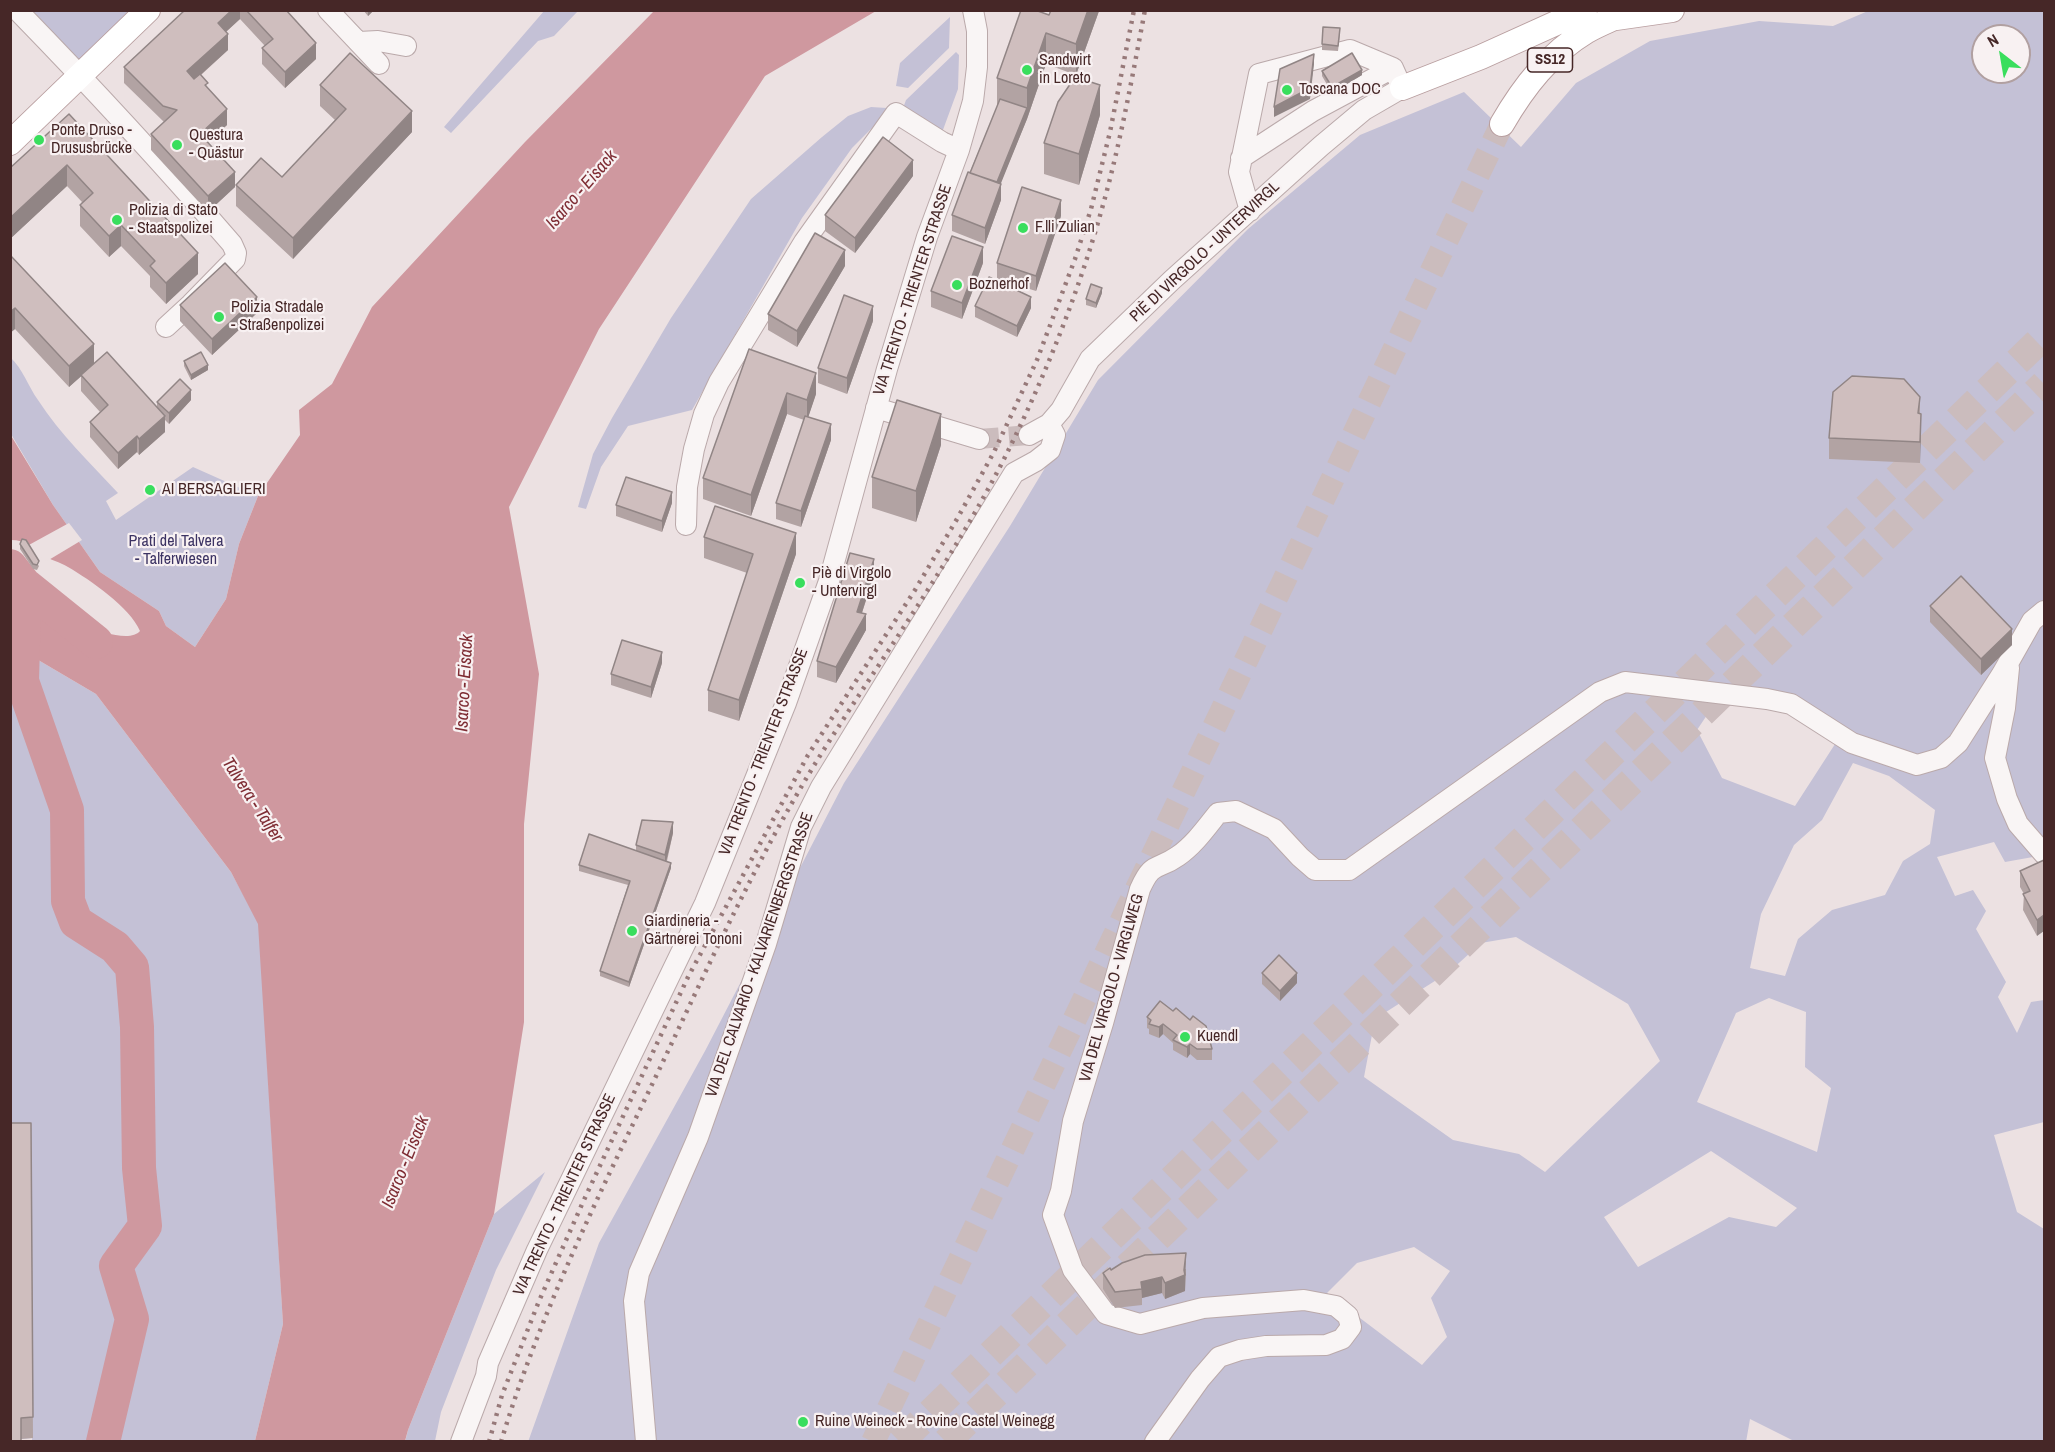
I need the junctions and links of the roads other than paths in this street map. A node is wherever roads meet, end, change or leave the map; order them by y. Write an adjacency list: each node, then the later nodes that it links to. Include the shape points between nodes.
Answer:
1 (17, 10): 11 (street)
2 (148, 10): 11 (main road)
3 (328, 10): 8 (street)
4 (1585, 10): 12 (main road, via 1502,49)
5 (1672, 10): 7 (main road, SS12)
6 (974, 11): 15 (street, VIA TRENTO - TRIENTER STRASSE, via 977,67 973,100)
7 (1623, 14): 13 (main road, SS12, via 1562,49 1537,72)
8 (358, 42): 9 (street); 10 (street)
9 (406, 46)
10 (380, 64)
11 (80, 75): 14 (main road); 18 (street, via 226,237 236,253 236,259)
12 (1398, 78): 16 (street, via 1313,111); 16 (street, via 1350,50 1259,74); 17 (street, PIÈ DI VIRGOLO - UNTERVIRGL)
13 (1502, 124)
14 (10, 142)
15 (959, 150): 19 (street, VIA TRENTO - TRIENTER STRASSE, via 927,237); 23 (street, via 896,113 804,242 719,382 694,449)
16 (1241, 158): 17 (street, via 1239,172)
17 (1250, 211): 20 (street, PIÈ DI VIRGOLO - UNTERVIRGL, via 1090,359)
18 (166, 327)
19 (876, 408): 22 (street); 27 (street, VIA TRENTO - TRIENTER STRASSE, via 829,581 738,823 705,903 537,1250 488,1363)
20 (1050, 424): 21 (street, PIÈ DI VIRGOLO - UNTERVIRGL); 28 (street, VIA DEL CALVARIO - KALVARIENBERGSTRASSE, via 1055,435 1050,450 1014,473 820,787 801,827 766,944 698,1137 639,1273 634,1301)
21 (1029, 435)
22 (979, 439)
23 (686, 525)
24 (2044, 611): 25 (street, VIA DEL VIRGOLO - VIRGLWEG, via 2032,621)
25 (2009, 662): 26 (street, via 1995,758 2018,824); 29 (street, VIA DEL VIRGOLO - VIRGLWEG, via 1958,743 1941,758 1917,765 1852,743 1791,704 1625,682 1600,692 1349,870 1315,870 1274,829 1236,811 1218,813 1178,857 1147,873 1073,1121 1053,1215 1073,1269 1106,1314 1140,1324 1203,1308 1304,1300 1336,1306 1348,1316 1352,1327 1342,1339 1326,1345 1266,1346 1219,1357)
26 (2044, 854)
27 (461, 1442)
28 (646, 1442)
29 (1155, 1442)

